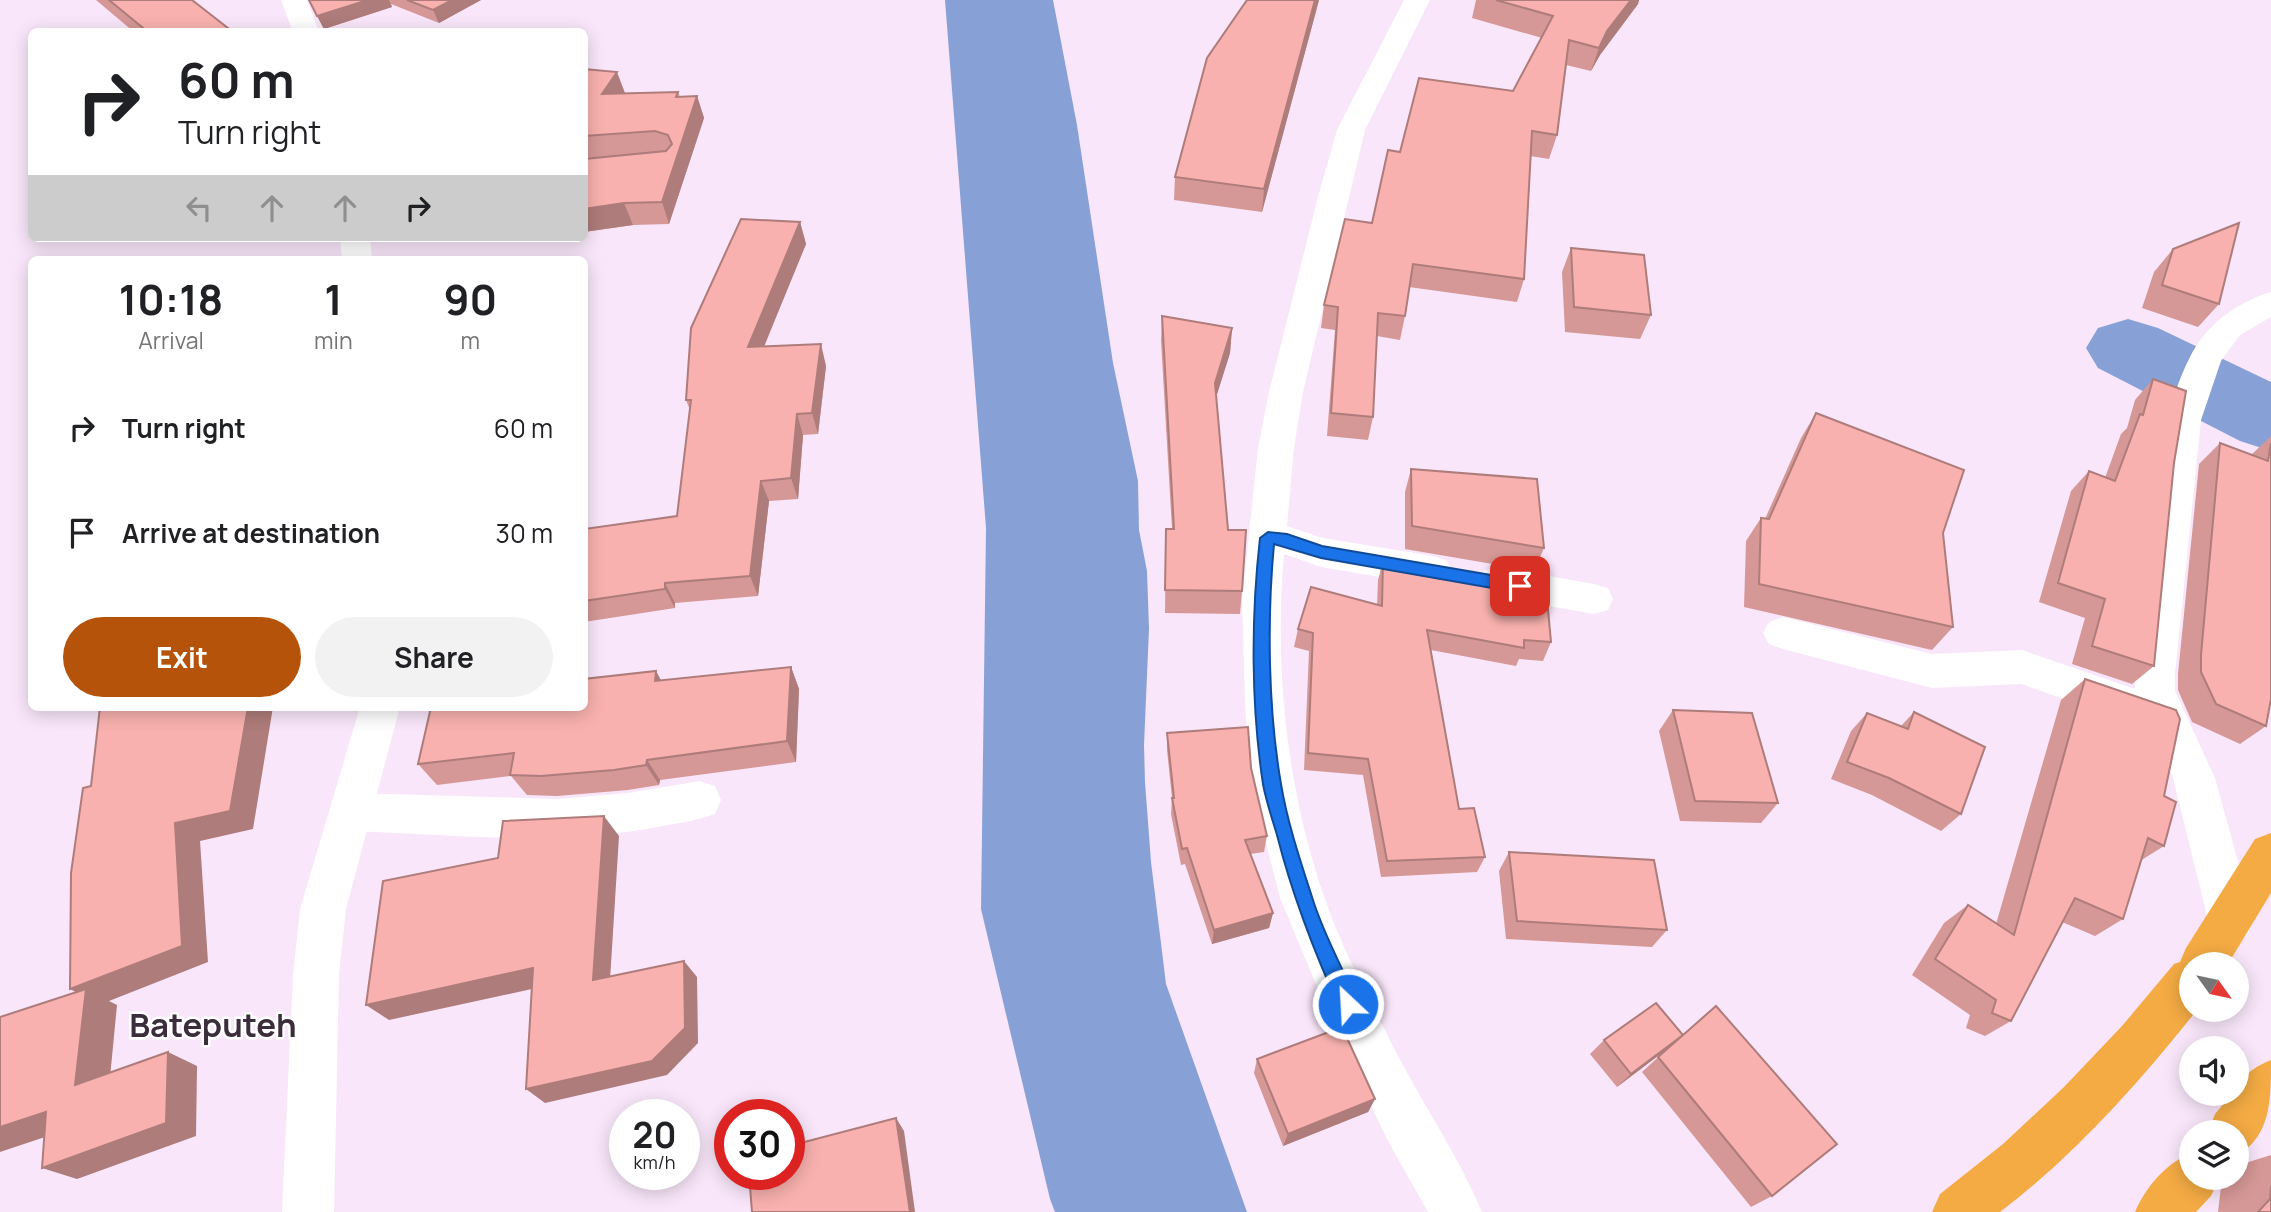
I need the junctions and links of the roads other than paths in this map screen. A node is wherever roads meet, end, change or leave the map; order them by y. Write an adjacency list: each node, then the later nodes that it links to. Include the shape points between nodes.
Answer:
1 (294, 0): 3 (street)
2 (1417, 0): 5 (street, via 1351,130 1286,392)
3 (304, 28)
4 (2271, 303): 9 (street, via 2229,327 2205,359 2184,420 2155,674 2155,691)
5 (1268, 538): 6 (street, via 1321,552); 18 (street, via 1261,600 1265,705 1272,784 1286,844 1320,944 1407,1125)
6 (1594, 599)
7 (1783, 633): 9 (street, via 1932,671 2022,667)
8 (379, 711): 11 (street)
9 (2165, 716): 13 (street, via 2194,778)
10 (700, 800): 11 (street, via 557,819)
11 (352, 812): 17 (street, via 323,909 316,975)
12 (2271, 853): 13 (highway)
13 (2231, 920): 14 (highway)
14 (2210, 952)
15 (2179, 996): 19 (highway, via 2154,1028 2043,1141)
16 (2182, 1190): 20 (highway)
17 (307, 1212)
18 (1456, 1212)
19 (1958, 1212)
20 (2161, 1212)

